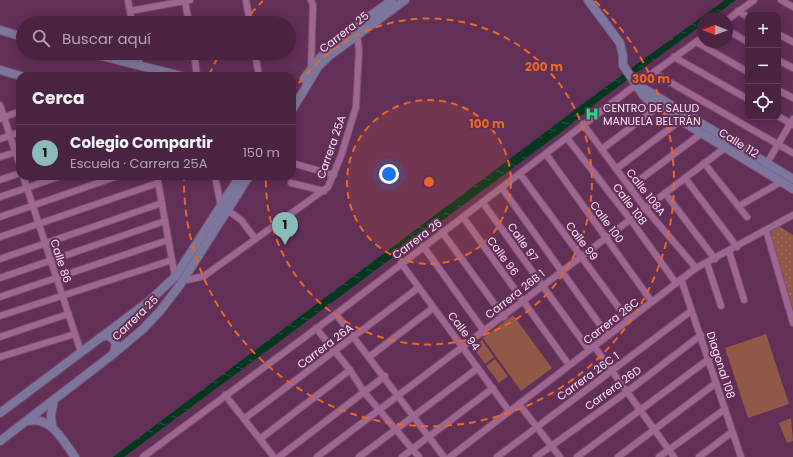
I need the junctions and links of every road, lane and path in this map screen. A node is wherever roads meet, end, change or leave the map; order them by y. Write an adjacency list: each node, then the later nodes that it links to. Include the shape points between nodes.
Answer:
1 (128, 0): 12 (street)
2 (188, 0): 10 (street); 15 (street)
3 (246, 0): 16 (street)
4 (392, 0): 34 (main road, Carrera 25, via 329,47)
5 (405, 0): 21 (main road, Carrera 25)
6 (588, 0): 43 (main road, Calle 112, via 620,43 623,65)
7 (754, 0): 13 (street)
8 (781, 0): 11 (street)
9 (312, 1): 34 (street)
10 (164, 2): 12 (street)
11 (793, 7)
12 (130, 11): 14 (street)
13 (738, 12): 17 (street); 18 (street)
14 (131, 16)
15 (189, 16)
16 (249, 16)
17 (733, 16)
18 (745, 16)
19 (1, 33): 22 (main road)
20 (733, 33): 24 (street)
21 (357, 35): 48 (main road, Carrera 25, via 318,67); 76 (street, Carrera 25A, via 359,56 356,107)
22 (16, 36)
23 (781, 36): 26 (street)
24 (745, 40)
25 (696, 42): 27 (street, Carrera 26); 37 (street)
26 (793, 42)
27 (674, 57): 41 (street, Carrera 26); 46 (street)
28 (117, 60): 33 (main road)
29 (139, 60): 33 (street)
30 (195, 60): 39 (street)
31 (256, 60): 40 (street)
32 (781, 62): 35 (street)
33 (140, 66): 38 (main road)
34 (311, 68): 44 (main road, Carrera 25)
35 (793, 68)
36 (0, 70): 42 (main road)
37 (745, 70)
38 (157, 72)
39 (196, 72)
40 (258, 72)
41 (654, 72): 43 (street, Carrera 26); 62 (street)
42 (16, 75)
43 (636, 83): 50 (main road, Calle 112, via 643,95); 56 (street, Carrera 26); 71 (main road, Calle 112)
44 (296, 92)
45 (781, 92): 47 (street)
46 (745, 97)
47 (793, 98)
48 (296, 103)
49 (0, 105): 53 (street)
50 (658, 107): 54 (main road, Calle 112); 65 (street)
51 (16, 113): 53 (street)
52 (781, 117): 55 (street)
53 (2, 118): 59 (street)
54 (680, 120): 57 (main road, Calle 112); 73 (street)
55 (792, 122): 62 (street)
56 (584, 124): 60 (street, Carrera 26); 65 (street, Calle 108A)
57 (702, 133): 64 (main road, Calle 112); 90 (street)
58 (16, 134): 59 (street)
59 (10, 136): 61 (street); 63 (street)
60 (567, 138): 68 (street, Carrera 26); 107 (street, Calle 108)
61 (0, 139)
62 (778, 144): 67 (street); 71 (street)
63 (16, 147)
64 (726, 147): 70 (street, Carrera 26B 1); 88 (main road, Calle 112)
65 (602, 149): 73 (street, Calle 108A)
66 (16, 152): 69 (street)
67 (793, 153)
68 (546, 154): 75 (street, Carrera 26); 113 (street, Calle 100)
69 (0, 157)
70 (704, 163): 77 (street, Carrera 26B 1); 100 (street)
71 (767, 163): 78 (main road, Calle 112)
72 (296, 164): 76 (street)
73 (616, 169): 90 (street, Calle 108A)
74 (16, 174): 79 (street)
75 (520, 174): 92 (street, Carrera 26); 120 (street, Calle 99)
76 (334, 175): 94 (street, Carrera 25A)
77 (685, 178): 95 (street, Carrera 26B 1); 118 (street)
78 (793, 179)
79 (0, 180)
80 (24, 180): 91 (street, Calle 86)
81 (50, 180): 91 (street)
82 (106, 180): 99 (street)
83 (155, 180): 109 (street)
84 (158, 180): 97 (street)
85 (216, 180): 102 (street)
86 (238, 180): 102 (main road, Carrera 25)
87 (246, 180): 102 (main road, Carrera 25)
88 (781, 182): 93 (main road, Calle 112); 100 (street)
89 (291, 183): 94 (street)
90 (630, 187): 101 (street, Calle 108A)
91 (27, 188): 96 (street); 99 (street, Calle 86)
92 (502, 188): 98 (street, Carrera 26); 128 (street)
93 (793, 189)
94 (324, 191): 132 (street, Carrera 25A, via 204,276)
95 (665, 193): 101 (street, Carrera 26B 1); 121 (street)
96 (0, 197)
97 (162, 203): 108 (street); 116 (street)
98 (483, 203): 106 (street, Carrera 26); 134 (street, Calle 97)
99 (33, 205): 104 (street); 109 (street, Calle 86)
100 (739, 206): 105 (street)
101 (645, 208): 107 (street, Carrera 26B 1); 127 (street, Calle 108A)
102 (224, 209): 112 (street, via 242,220); 129 (main road, Carrera 25); 132 (main road, Carrera 25)
103 (793, 215): 110 (street, Carrera 26C)
104 (0, 217)
105 (747, 217)
106 (463, 218): 111 (street, Carrera 26); 139 (street, Calle 96)
107 (630, 219): 113 (street, Carrera 26B 1); 133 (street, Calle 108)
108 (165, 221): 115 (street); 124 (street)
109 (39, 224): 114 (street); 116 (street, Calle 86)
110 (766, 230): 118 (street, Carrera 26C); 149 (street)
111 (442, 232): 117 (street, Carrera 26); 147 (street)
112 (254, 237)
113 (606, 237): 120 (street, Carrera 26B 1); 140 (street, Calle 100)
114 (0, 238)
115 (168, 240): 123 (street); 131 (street)
116 (45, 244): 122 (street); 124 (street, Calle 86)
117 (423, 246): 125 (street, Carrera 26); 151 (street)
118 (737, 247): 119 (street, Carrera 26C)
119 (728, 251): 121 (street, Carrera 26C); 138 (street)
120 (581, 257): 128 (street, Carrera 26B 1); 148 (street, Calle 99)
121 (716, 258): 126 (street, Carrera 26C)
122 (0, 259)
123 (172, 260): 129 (street); 136 (street)
124 (51, 261): 130 (street); 131 (street, Calle 86)
125 (402, 263): 135 (street, Calle 94); 145 (street, Carrera 26)
126 (707, 263): 127 (street, Carrera 26C); 141 (street)
127 (696, 268): 133 (street, Carrera 26C)
128 (562, 271): 134 (street, Carrera 26B 1); 155 (street)
129 (175, 277): 157 (main road, Carrera 25, via 148,302)
130 (0, 278)
131 (56, 278): 136 (street, Calle 86); 137 (street)
132 (183, 281): 162 (main road, Carrera 25, via 143,328)
133 (678, 281): 140 (street, Carrera 26C); 143 (street, Diagonal 108)
134 (542, 286): 139 (street, Carrera 26B 1); 159 (street, Calle 97)
135 (418, 288): 142 (street, Calle 94); 154 (street, Carrera 26A)
136 (62, 296): 144 (street, Calle 86); 146 (street)
137 (0, 297)
138 (744, 300)
139 (523, 301): 147 (street, Carrera 26B 1); 166 (street, Calle 96)
140 (652, 302): 148 (street, Carrera 26C)
141 (720, 306)
142 (433, 308): 158 (street, Calle 94); 163 (street)
143 (691, 311): 153 (street, Diagonal 108); 169 (street, Carrera 26C 1)
144 (68, 314): 152 (street, Calle 86); 156 (street)
145 (336, 314): 150 (street, Carrera 26); 154 (street)
146 (0, 316)
147 (504, 317): 151 (street, Carrera 26B 1)
148 (628, 320): 155 (street, Carrera 26C)
149 (793, 323)
150 (316, 328): 160 (street); 175 (street, Carrera 26)
151 (484, 331): 158 (street, Carrera 26B 1)
152 (75, 334): 161 (street, Calle 86); 164 (street)
153 (701, 335): 165 (street, Diagonal 108); 173 (street, Carrera 26D)
154 (354, 336): 160 (street, Carrera 26A); 163 (street)
155 (608, 336): 159 (street, Carrera 26C)
156 (0, 337)
157 (98, 338): 161 (main road, Carrera 25); 162 (main road, via 104,336 113,339 116,348)
158 (464, 348): 167 (street, Calle 94); 176 (street, Carrera 26B 1)
159 (592, 348): 166 (street, Carrera 26C); 169 (street, Calle 97)
160 (334, 351): 168 (street); 185 (street, Carrera 26A)
161 (81, 352): 183 (main road, Carrera 25)
162 (112, 355): 177 (main road, Carrera 25)
163 (369, 356): 170 (street)
164 (0, 357)
165 (709, 359): 171 (street, Diagonal 108); 179 (street)
166 (569, 365): 178 (street, Carrera 26C)
167 (478, 368): 172 (street, Calle 94); 184 (street)
168 (350, 370): 174 (street); 193 (street)
169 (612, 372): 173 (street, Calle 97); 188 (street, Carrera 26C 1)
170 (385, 376): 174 (street); 176 (street)
171 (716, 383): 180 (street, Diagonal 108); 190 (street)
172 (493, 388): 182 (street, Calle 94); 192 (street)
173 (628, 390): 179 (street, Calle 97); 195 (street, Carrera 26D)
174 (364, 392): 181 (street); 202 (street)
175 (225, 395): 185 (street); 200 (street, Carrera 26)
176 (399, 396): 181 (street, Carrera 26B 1); 184 (street)
177 (54, 400): 186 (main road, Carrera 25); 187 (main road, via 50,415)
178 (519, 404): 182 (street, Carrera 26C); 188 (street)
179 (641, 409): 190 (street, Calle 97); 212 (street)
180 (725, 409): 191 (street, Diagonal 108); 197 (street)
181 (380, 410): 189 (street); 203 (street, Carrera 26B 1)
182 (509, 411): 208 (street, Carrera 26C)
183 (0, 413)
184 (414, 416): 189 (street); 192 (street)
185 (244, 419): 193 (street)
186 (25, 422): 187 (main road, via 36,420); 194 (main road, Carrera 25)
187 (52, 426): 199 (main road)
188 (537, 426): 195 (street); 209 (street, Carrera 26C 1)
189 (395, 430): 196 (street); 204 (street)
190 (655, 430): 197 (street, Calle 97); 213 (street)
191 (732, 432): 198 (street, Diagonal 108); 216 (street)
192 (430, 436): 196 (street); 207 (street)
193 (260, 439): 201 (street)
194 (0, 441)
195 (551, 445): 210 (street, Carrera 26D); 211 (street)
196 (411, 450): 205 (street); 206 (street)
197 (669, 450): 214 (street); 215 (street, Calle 97)
198 (740, 456)
199 (76, 457)
200 (143, 457)
201 (274, 457)
202 (279, 457)
203 (317, 457)
204 (359, 457)
205 (402, 457)
206 (419, 457)
207 (444, 457)
208 (450, 457)
209 (496, 457)
210 (536, 457)
211 (560, 457)
212 (576, 457)
213 (618, 457)
214 (658, 457)
215 (674, 457)
216 (699, 457)

